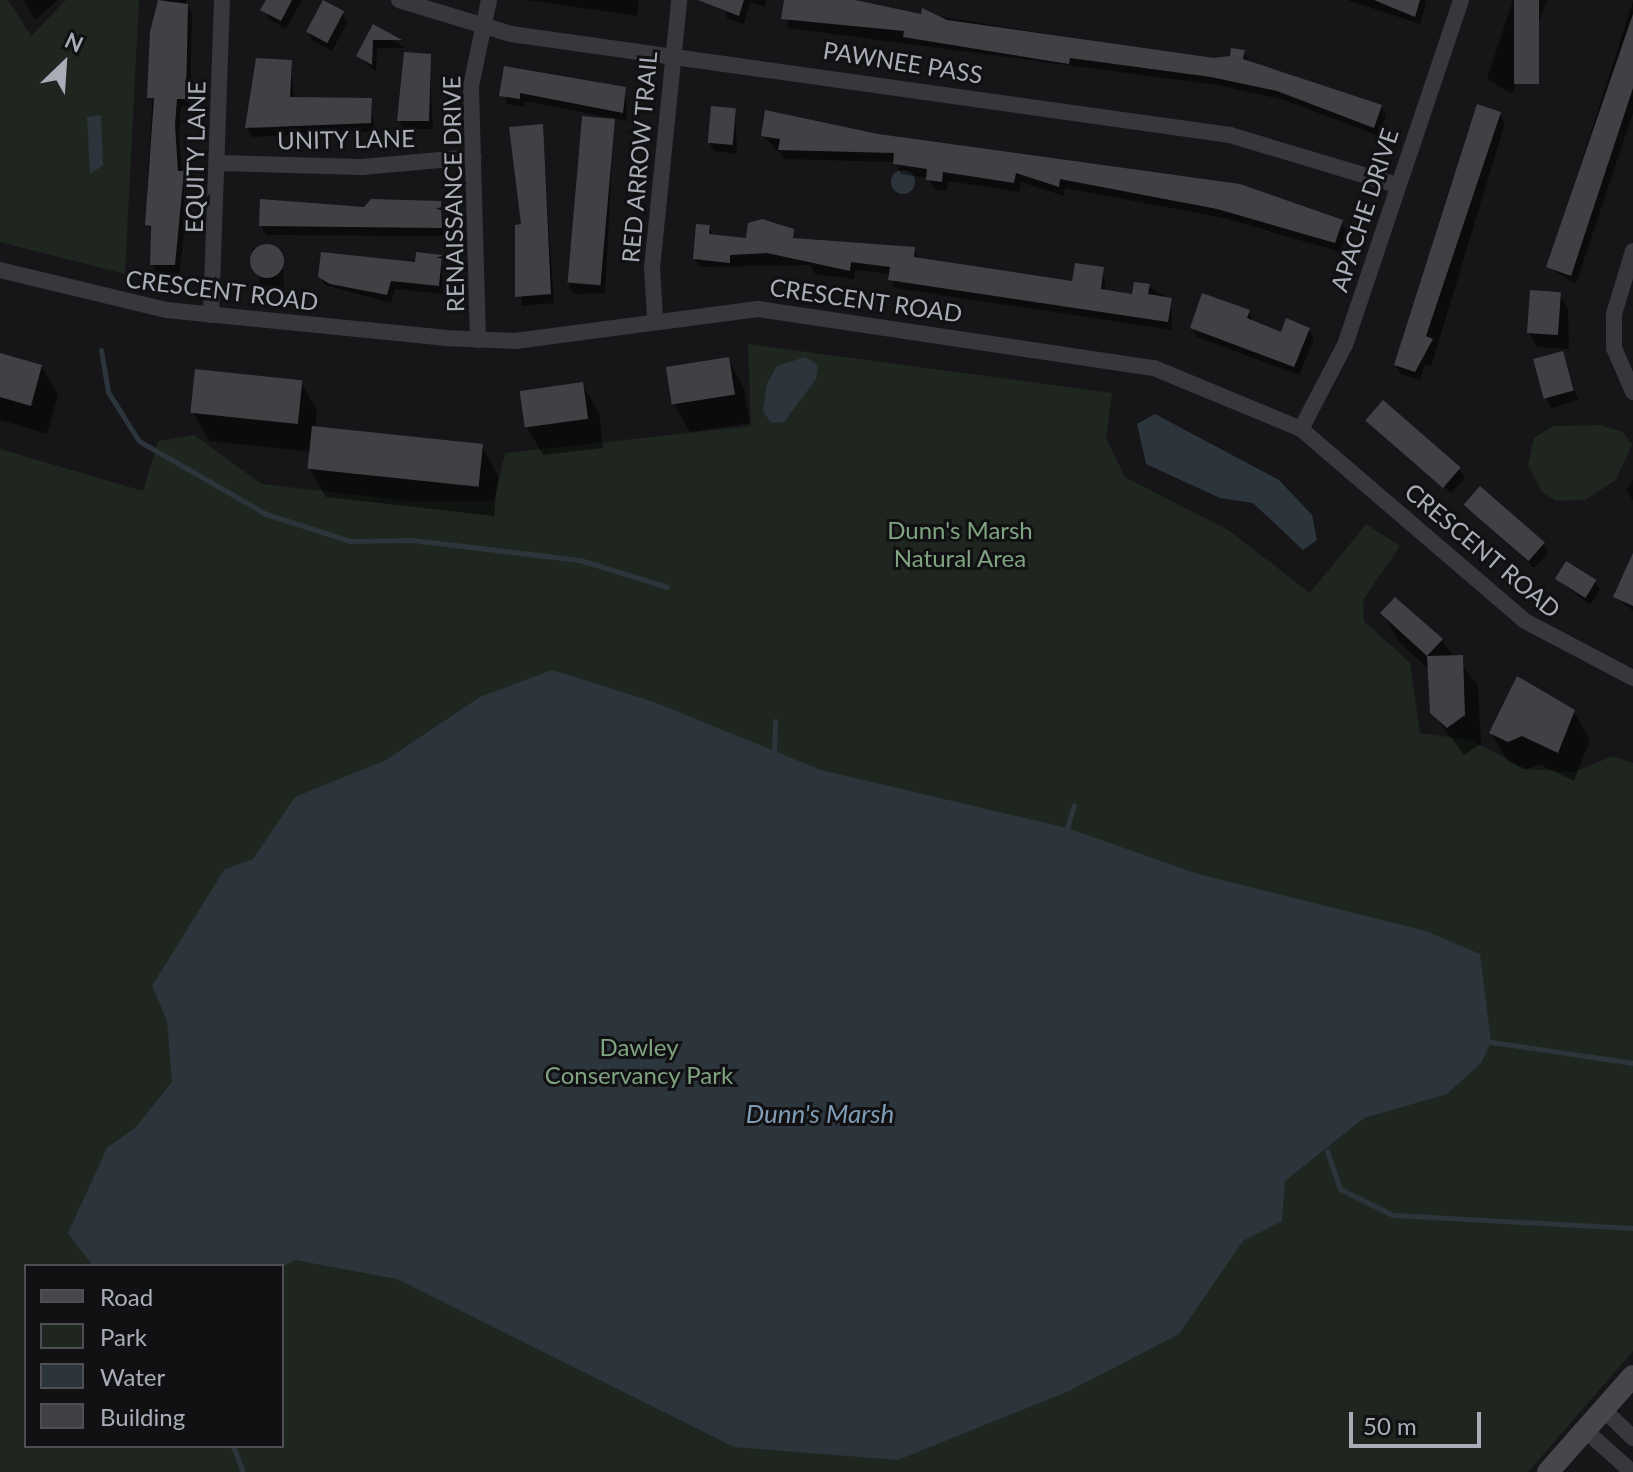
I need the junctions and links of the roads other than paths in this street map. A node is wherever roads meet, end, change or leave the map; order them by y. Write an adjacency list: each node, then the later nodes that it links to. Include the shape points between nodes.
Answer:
1 (222, 0): 9 (street, EQUITY LANE)
2 (399, 0): 6 (street, PAWNEE PASS)
3 (489, 0): 6 (street, RENAISSANCE DRIVE)
4 (679, 0): 7 (street, RED ARROW TRAIL)
5 (1461, 0): 10 (street, APACHE DRIVE)
6 (482, 29): 7 (street, PAWNEE PASS); 8 (street, RENAISSANCE DRIVE, via 471,86)
7 (672, 51): 10 (street, PAWNEE PASS, via 1230,135); 14 (street, RED ARROW TRAIL, via 652,268)
8 (474, 157): 9 (street, UNITY LANE, via 362,167); 15 (street, RENAISSANCE DRIVE)
9 (219, 163): 13 (street, EQUITY LANE)
10 (1397, 185): 17 (street, APACHE DRIVE, via 1345,345)
11 (1633, 251): 16 (street, via 1614,314 1614,348)
12 (0, 270): 13 (street, CRESCENT ROAD, via 109,301)
13 (211, 315): 15 (street, CRESCENT ROAD)
14 (655, 318): 15 (street, CRESCENT ROAD); 17 (street, CRESCENT ROAD, via 758,309 1131,362 1227,393)
15 (478, 340)
16 (1633, 392)
17 (1301, 429): 18 (street, CRESCENT ROAD, via 1525,621)
18 (1633, 678)
19 (1633, 1376): 20 (street)
20 (1603, 1409): 21 (street); 22 (street)
21 (1585, 1430): 23 (street); 24 (street)
22 (1633, 1438)
23 (1548, 1472)
24 (1632, 1472)

